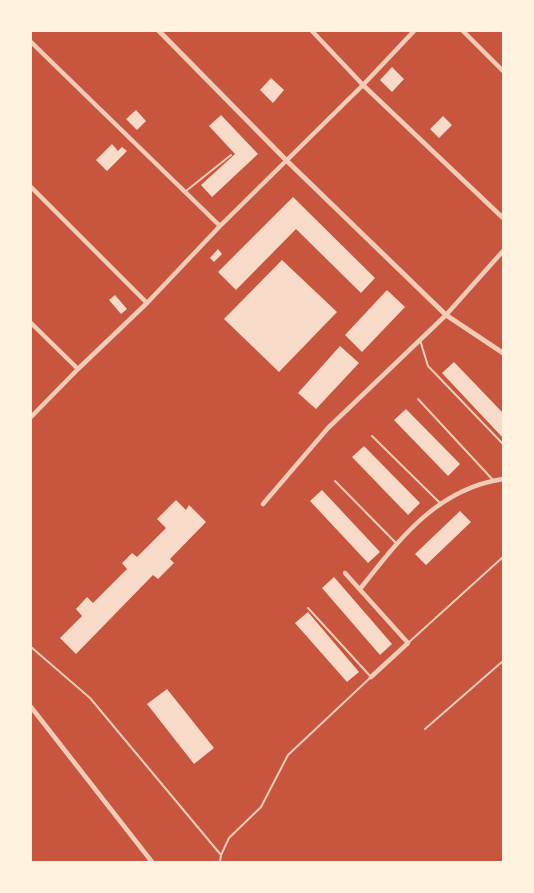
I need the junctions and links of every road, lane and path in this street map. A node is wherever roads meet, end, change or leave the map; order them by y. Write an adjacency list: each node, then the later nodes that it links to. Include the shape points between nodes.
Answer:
1 (160, 31): 9 (street)
2 (312, 31): 7 (street)
3 (414, 31): 7 (street)
4 (462, 31): 6 (street)
5 (31, 42): 11 (street)
6 (503, 71)
7 (363, 85): 9 (street); 12 (street)
8 (231, 155): 11 (lane)
9 (286, 160): 13 (street); 16 (street)
10 (31, 187): 15 (street)
11 (185, 193): 13 (street)
12 (503, 218)
13 (220, 226): 15 (street)
14 (503, 251): 16 (street)
15 (147, 303): 20 (street)
16 (446, 315): 18 (street); 19 (street)
17 (31, 323): 20 (street)
18 (420, 340): 24 (lane, via 428,366); 29 (street, via 328,428)
19 (503, 354)
20 (78, 369): 22 (street)
21 (418, 399): 27 (lane)
22 (31, 417)
23 (372, 436): 28 (lane)
24 (503, 444)
25 (503, 480): 27 (street)
26 (335, 481): 30 (lane)
27 (493, 481): 28 (street)
28 (440, 503): 30 (street)
29 (263, 504)
30 (396, 543): 33 (street)
31 (503, 557): 35 (lane)
32 (345, 573): 33 (street)
33 (360, 589): 35 (street)
34 (308, 608): 38 (lane)
35 (408, 643): 38 (street)
36 (31, 647): 41 (lane, via 90,698)
37 (503, 661): 40 (lane)
38 (371, 676): 41 (lane, via 288,755 261,808 229,838)
39 (31, 707): 42 (street)
40 (425, 730)
41 (221, 855): 43 (lane)
42 (152, 862)
43 (220, 862)

